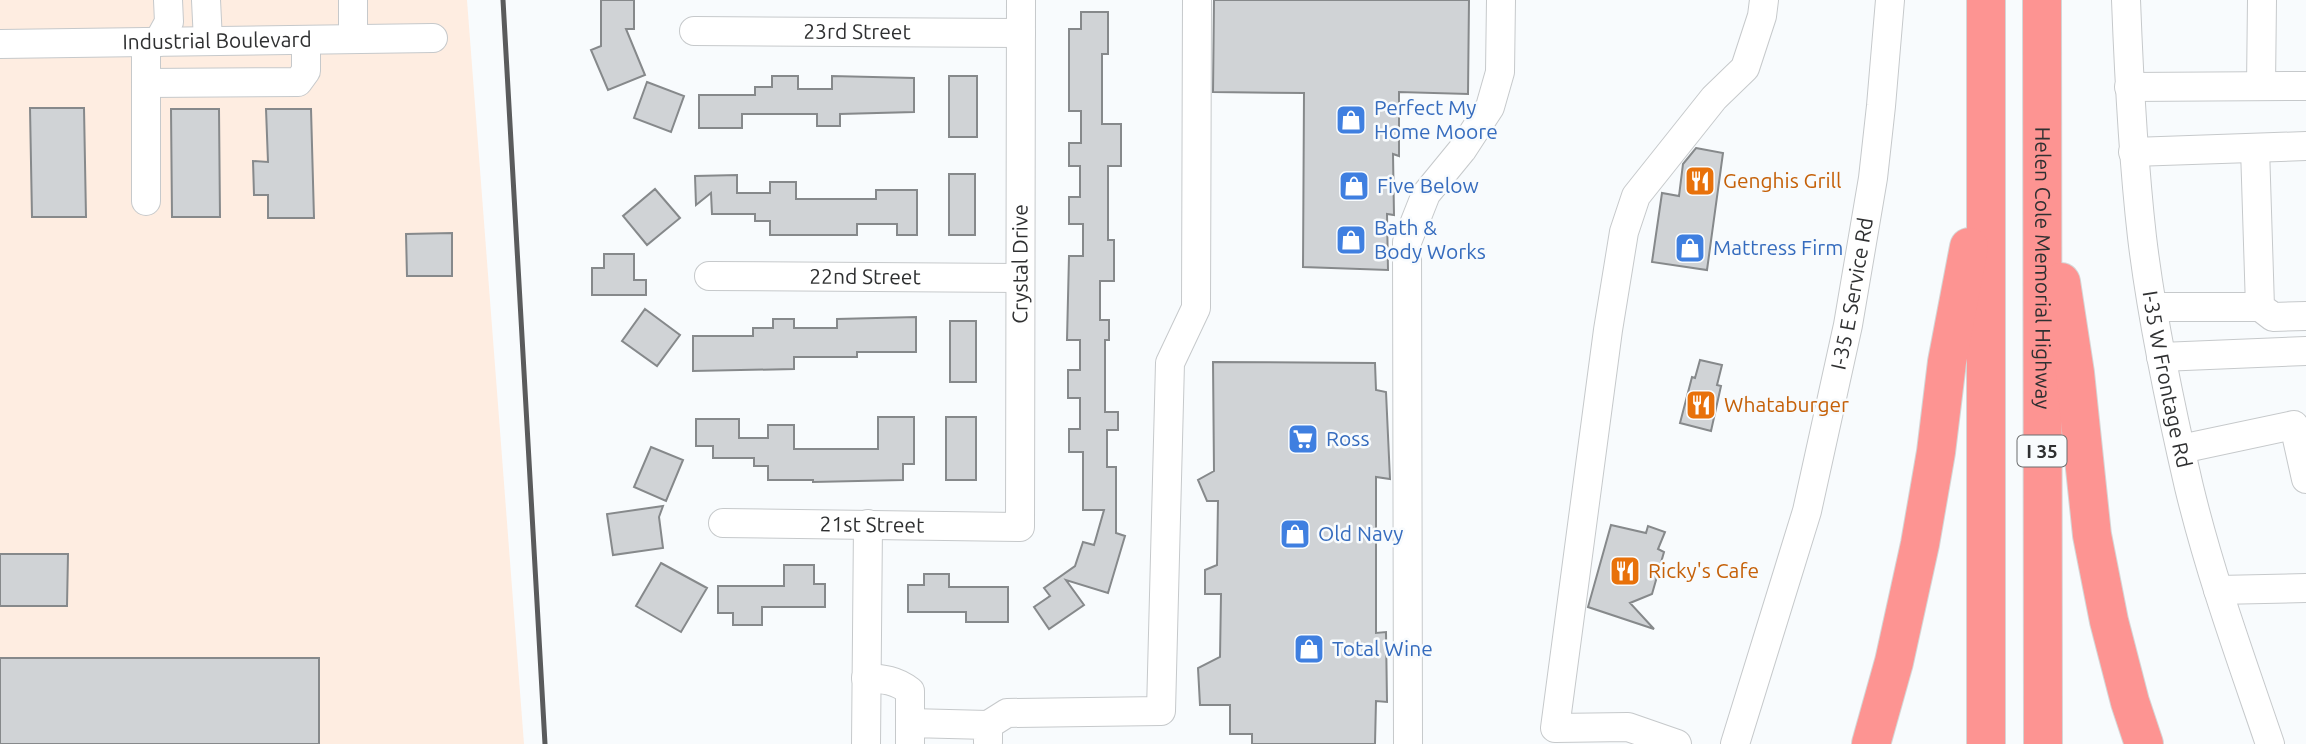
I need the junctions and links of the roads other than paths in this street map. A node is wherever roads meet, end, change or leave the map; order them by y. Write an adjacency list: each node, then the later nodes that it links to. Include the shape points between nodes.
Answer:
1 (168, 0): 20 (street, via 169,22)
2 (206, 0): 18 (street)
3 (353, 0): 16 (street)
4 (1021, 0): 14 (street, Crystal Drive)
5 (1197, 0): 50 (street, via 1196,308 1170,363 1161,711 1007,713)
6 (1501, 0): 53 (street, via 1500,72 1490,107 1426,194 1408,242)
7 (1763, 0): 54 (street, via 1745,68 1714,98 1636,196 1624,232 1555,729 1628,727)
8 (1890, 0): 51 (street, I-35 E Service Rd, via 1874,166 1848,325 1807,512)
9 (1986, 0): 31 (highway, I 35)
10 (2042, 0): 30 (highway, Helen Cole Memorial Highway / I 35)
11 (2126, 0): 24 (street, I-35 W Frontage Rd)
12 (2262, 0): 25 (street)
13 (694, 31): 14 (street, 23rd Street)
14 (1021, 33): 34 (street, Crystal Drive)
15 (433, 38): 16 (street, Industrial Boulevard)
16 (353, 39): 17 (street, Industrial Boulevard)
17 (306, 40): 19 (street, Industrial Boulevard); 22 (street, via 306,71 298,82)
18 (208, 41): 19 (street, Industrial Boulevard); 20 (street, Industrial Boulevard)
19 (240, 41): 22 (street)
20 (152, 42): 21 (street, Industrial Boulevard); 23 (street)
21 (0, 44)
22 (242, 82): 23 (street)
23 (146, 83): 32 (street)
24 (2129, 86): 25 (street); 29 (street, I-35 W Frontage Rd)
25 (2261, 86): 26 (street)
26 (2306, 86)
27 (2306, 146): 28 (street)
28 (2255, 148): 29 (street); 36 (street)
29 (2133, 152): 35 (street, I-35 W Frontage Rd)
30 (2042, 157): 57 (highway, Helen Cole Memorial Highway / I 35); 58 (highway, via 2075,373 2092,535 2109,621)
31 (1986, 159): 55 (highway, via 1947,362 1920,544 1895,662); 56 (highway, I 35)
32 (146, 201)
33 (709, 276): 34 (street, 22nd Street)
34 (1020, 278): 45 (street, Crystal Drive)
35 (2153, 307): 36 (street); 39 (street, I-35 W Frontage Rd)
36 (2260, 307): 37 (street, via 2273,317)
37 (2306, 316)
38 (2306, 351): 39 (street)
39 (2161, 357): 41 (street, I-35 W Frontage Rd)
40 (2300, 424): 41 (street); 42 (street)
41 (2181, 449): 47 (street, I-35 W Frontage Rd)
42 (2306, 479)
43 (723, 523): 44 (street, 21st Street)
44 (868, 524): 45 (street, 21st Street); 48 (street)
45 (1020, 527)
46 (2306, 587): 47 (street)
47 (2218, 590): 59 (street, I-35 W Frontage Rd)
48 (866, 678): 49 (street, via 887,679 910,691); 52 (street)
49 (910, 733): 50 (street)
50 (988, 734)
51 (1729, 743)
52 (866, 744)
53 (1408, 744)
54 (1677, 744)
55 (1871, 744)
56 (1986, 744)
57 (2043, 744)
58 (2144, 744)
59 (2270, 744)

